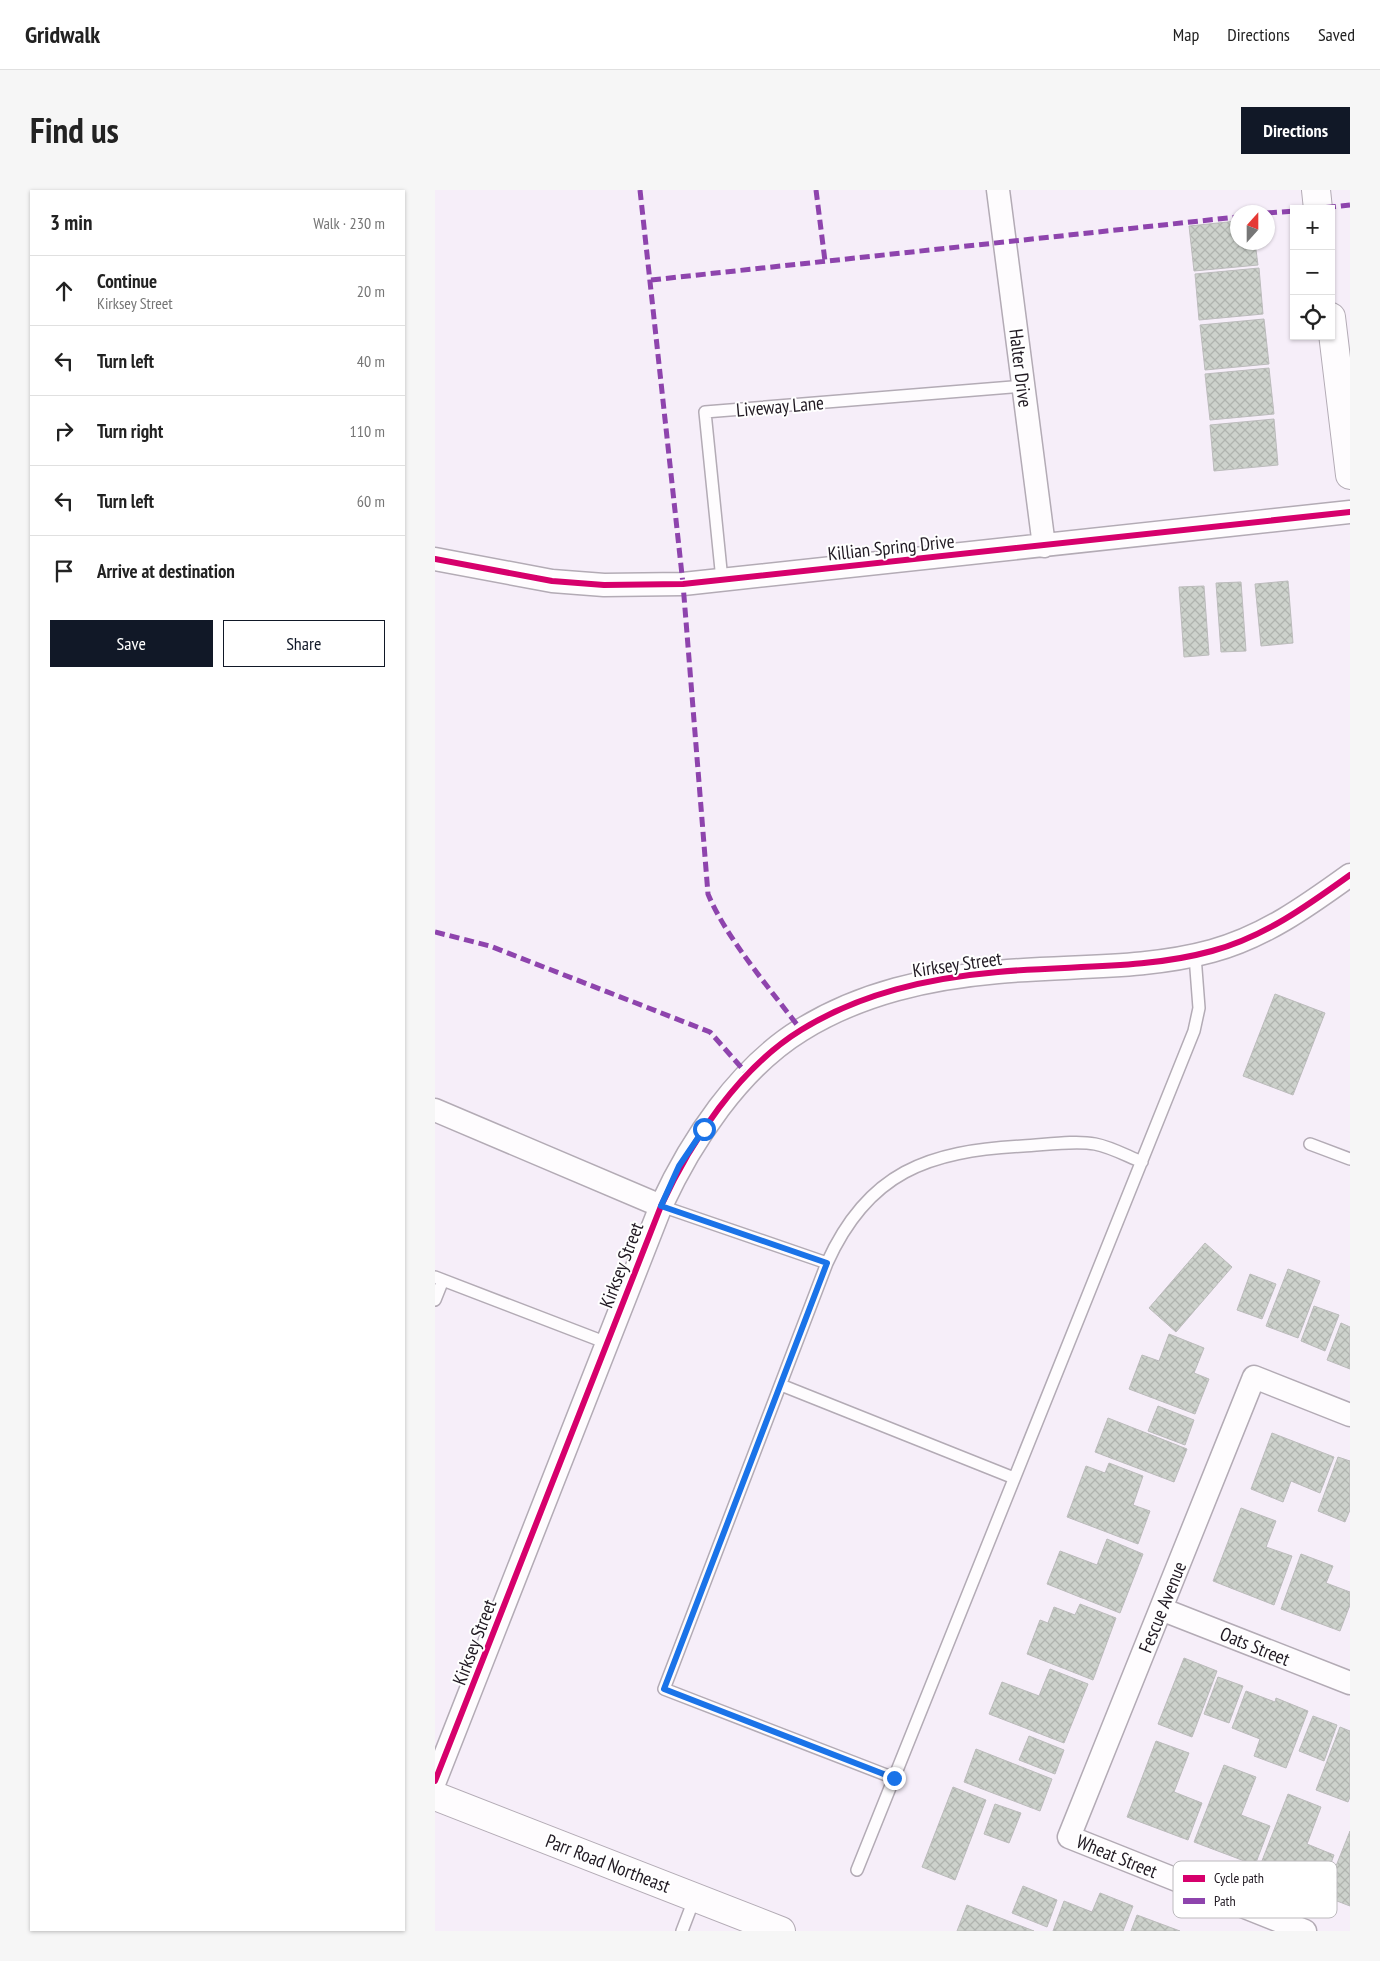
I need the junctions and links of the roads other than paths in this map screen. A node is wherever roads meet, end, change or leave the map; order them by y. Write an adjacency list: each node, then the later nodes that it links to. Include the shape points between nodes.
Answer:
1 (998, 190): 5 (street, Halter Drive)
2 (1316, 190): 3 (main road)
3 (1318, 205)
4 (1334, 340): 6 (main road)
5 (1023, 386): 8 (street, Halter Drive); 10 (lane, Liveway Lane, via 705,412)
6 (1350, 475)
7 (1350, 512): 8 (street, Killian Spring Drive)
8 (1044, 546): 10 (street, Killian Spring Drive)
9 (435, 559): 10 (street, Killian Spring Drive, via 552,582 605,585)
10 (722, 580)
11 (1350, 875): 12 (street, Kirksey Street, via 1294,915 1250,938)
12 (1195, 956): 16 (lane, via 1199,1008 1194,1031); 17 (street, Kirksey Street, via 925,981 887,991 847,1007 801,1030 733,1090 679,1166)
13 (435, 1110): 17 (street)
14 (1310, 1144): 15 (lane)
15 (1350, 1159)
16 (1141, 1162): 18 (lane, via 1093,1144 982,1148 932,1160 891,1180 870,1198 839,1238); 24 (lane)
17 (661, 1206): 18 (lane); 21 (street, Kirksey Street)
18 (827, 1263): 22 (lane)
19 (439, 1278): 20 (lane); 21 (lane)
20 (435, 1300)
21 (607, 1343): 28 (street, Kirksey Street)
22 (781, 1385): 24 (lane); 27 (lane, via 664,1689)
23 (1350, 1415): 25 (street, Fescue Avenue, via 1254,1378)
24 (1014, 1478): 27 (lane)
25 (1161, 1609): 26 (street, Oats Street); 30 (street, Fescue Avenue)
26 (1350, 1683)
27 (894, 1778): 31 (lane)
28 (435, 1781)
29 (435, 1796): 33 (main road, Parr Road Northeast)
30 (1069, 1837): 32 (street, Wheat Street)
31 (857, 1870)
32 (1173, 1878)
33 (695, 1897): 35 (lane); 36 (main road, Parr Road Northeast)
34 (1272, 1918): 37 (street, Wheat Street)
35 (682, 1931)
36 (781, 1931)
37 (1305, 1931)

